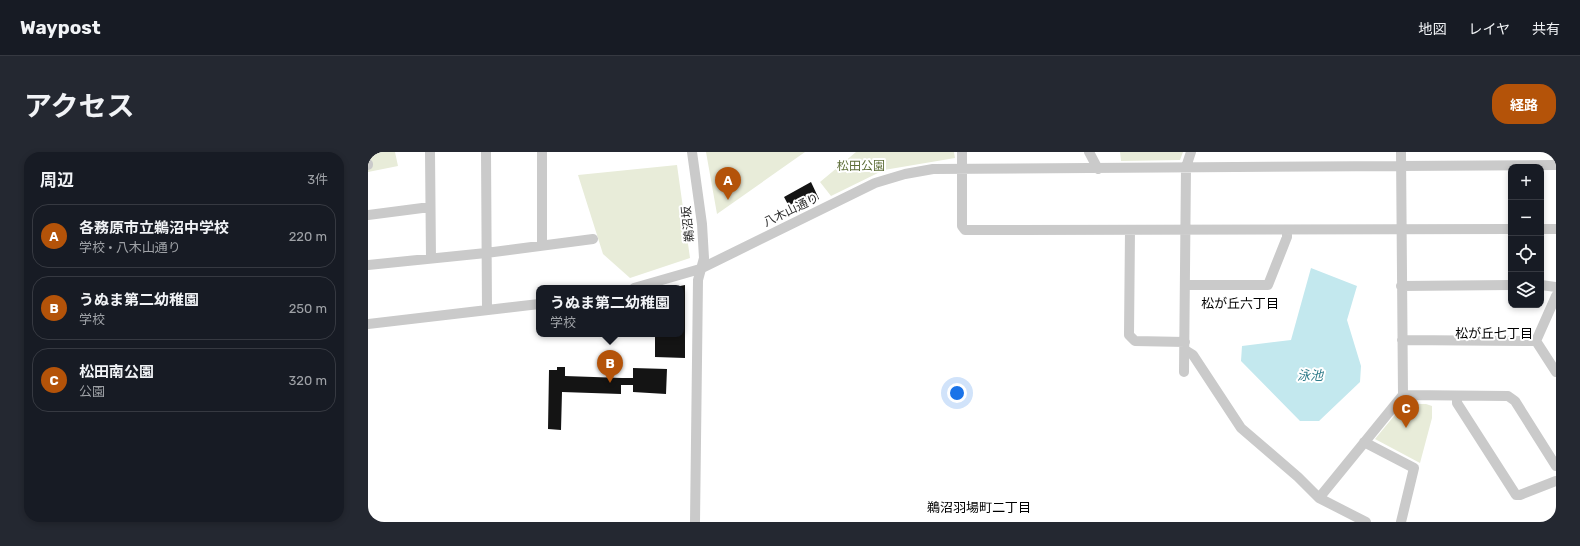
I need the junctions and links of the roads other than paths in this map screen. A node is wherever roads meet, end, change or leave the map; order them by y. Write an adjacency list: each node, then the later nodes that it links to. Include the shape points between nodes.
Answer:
1 (430, 152): 14 (street)
2 (486, 152): 25 (street)
3 (542, 152): 24 (street)
4 (692, 152): 28 (street, 鵜沼坂, via 702,224 704,258)
5 (962, 152): 12 (street)
6 (1088, 152): 13 (street)
7 (1191, 152): 10 (street)
8 (1400, 152): 11 (street)
9 (1556, 165): 11 (street)
10 (1186, 167): 11 (street); 13 (street, 八木山通り); 21 (street)
11 (1400, 167): 16 (street)
12 (962, 168): 13 (street, 八木山通り); 20 (street, via 962,226 965,230); 28 (street, 八木山通り, via 934,169 875,183)
13 (1098, 169)
14 (430, 208): 15 (street); 26 (street)
15 (368, 215)
16 (1401, 229): 17 (street); 22 (street); 33 (street)
17 (1508, 229)
18 (1544, 229): 19 (street)
19 (1556, 229)
20 (1130, 230): 21 (street); 41 (street, via 1129,335 1135,341)
21 (1186, 230): 22 (street); 32 (street)
22 (1287, 230): 32 (street, via 1287,237 1268,286)
23 (593, 239): 24 (street)
24 (542, 245): 25 (street)
25 (486, 253): 26 (street); 37 (street)
26 (431, 258): 27 (street)
27 (368, 265)
28 (700, 269): 29 (street, 八木山通り); 50 (street, 鵜沼坂)
29 (644, 285)
30 (1508, 285): 33 (street)
31 (1544, 285): 34 (street)
32 (1186, 286): 41 (street)
33 (1401, 286): 39 (street)
34 (1556, 287)
35 (1556, 296): 40 (street)
36 (536, 304): 37 (street)
37 (487, 310): 38 (street)
38 (368, 324)
39 (1402, 340): 40 (street); 44 (street)
40 (1536, 341): 43 (street)
41 (1185, 346): 42 (street); 49 (street, via 1241,428 1298,476)
42 (1184, 372)
43 (1556, 372)
44 (1403, 395): 45 (street); 46 (street)
45 (1456, 396): 47 (street, via 1508,396 1515,401); 48 (street, via 1457,402 1516,495 1520,496)
46 (1364, 442): 49 (street); 52 (street, via 1414,468)
47 (1556, 466)
48 (1556, 481)
49 (1319, 498): 51 (street)
50 (696, 522)
51 (1366, 522)
52 (1401, 522)

